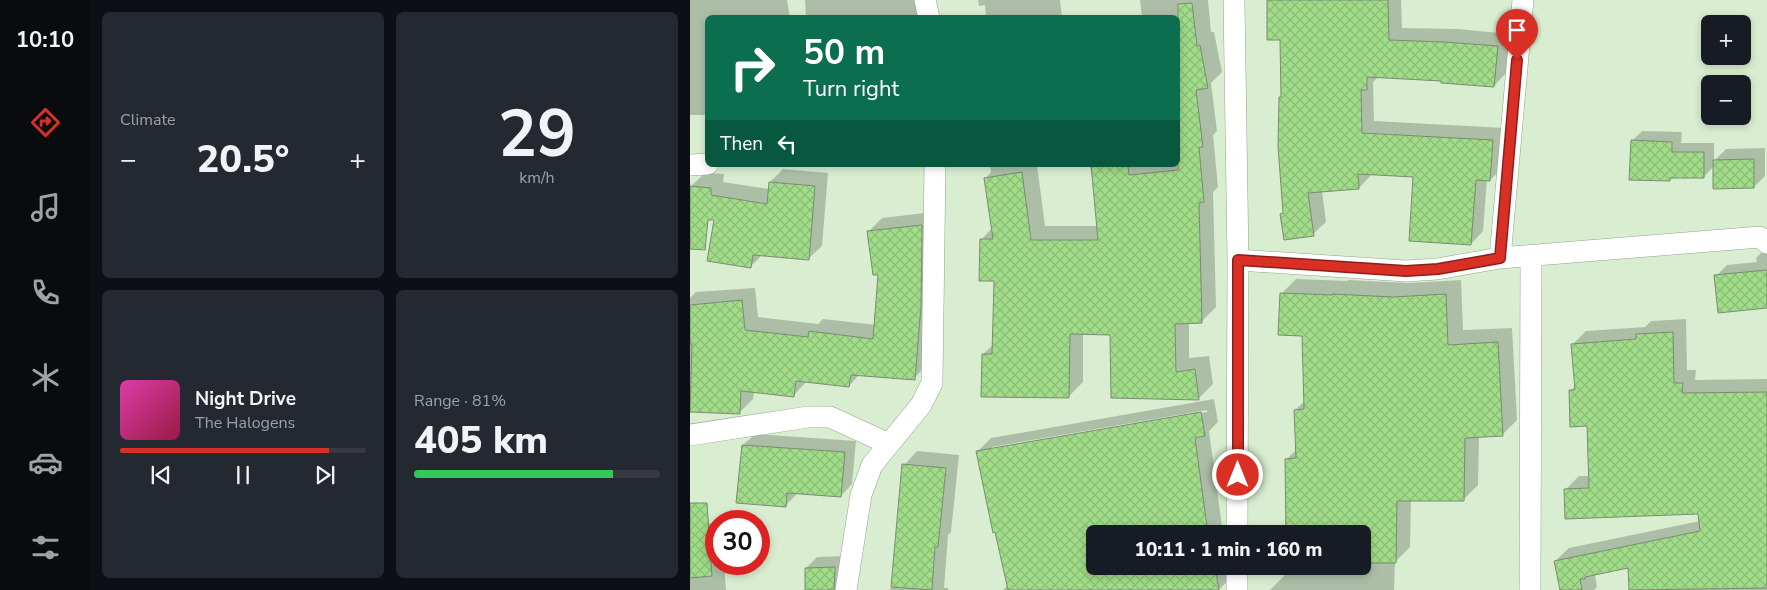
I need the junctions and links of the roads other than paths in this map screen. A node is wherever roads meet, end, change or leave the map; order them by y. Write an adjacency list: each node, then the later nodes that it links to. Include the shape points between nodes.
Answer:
1 (925, 0): 4 (street)
2 (1234, 0): 11 (street)
3 (1522, 0): 10 (street)
4 (928, 15)
5 (705, 164): 6 (street)
6 (690, 165)
7 (935, 167): 13 (street, via 932,383 921,405)
8 (1767, 243): 9 (street, via 1760,237)
9 (1531, 256): 10 (street); 18 (street)
10 (1500, 258): 11 (street, via 1406,271)
11 (1238, 260): 14 (street)
12 (690, 436): 13 (street, via 808,417 830,417)
13 (889, 444): 16 (street, via 872,465 860,496)
14 (1238, 525)
15 (1237, 575): 17 (street)
16 (846, 590)
17 (1237, 590)
18 (1530, 590)

